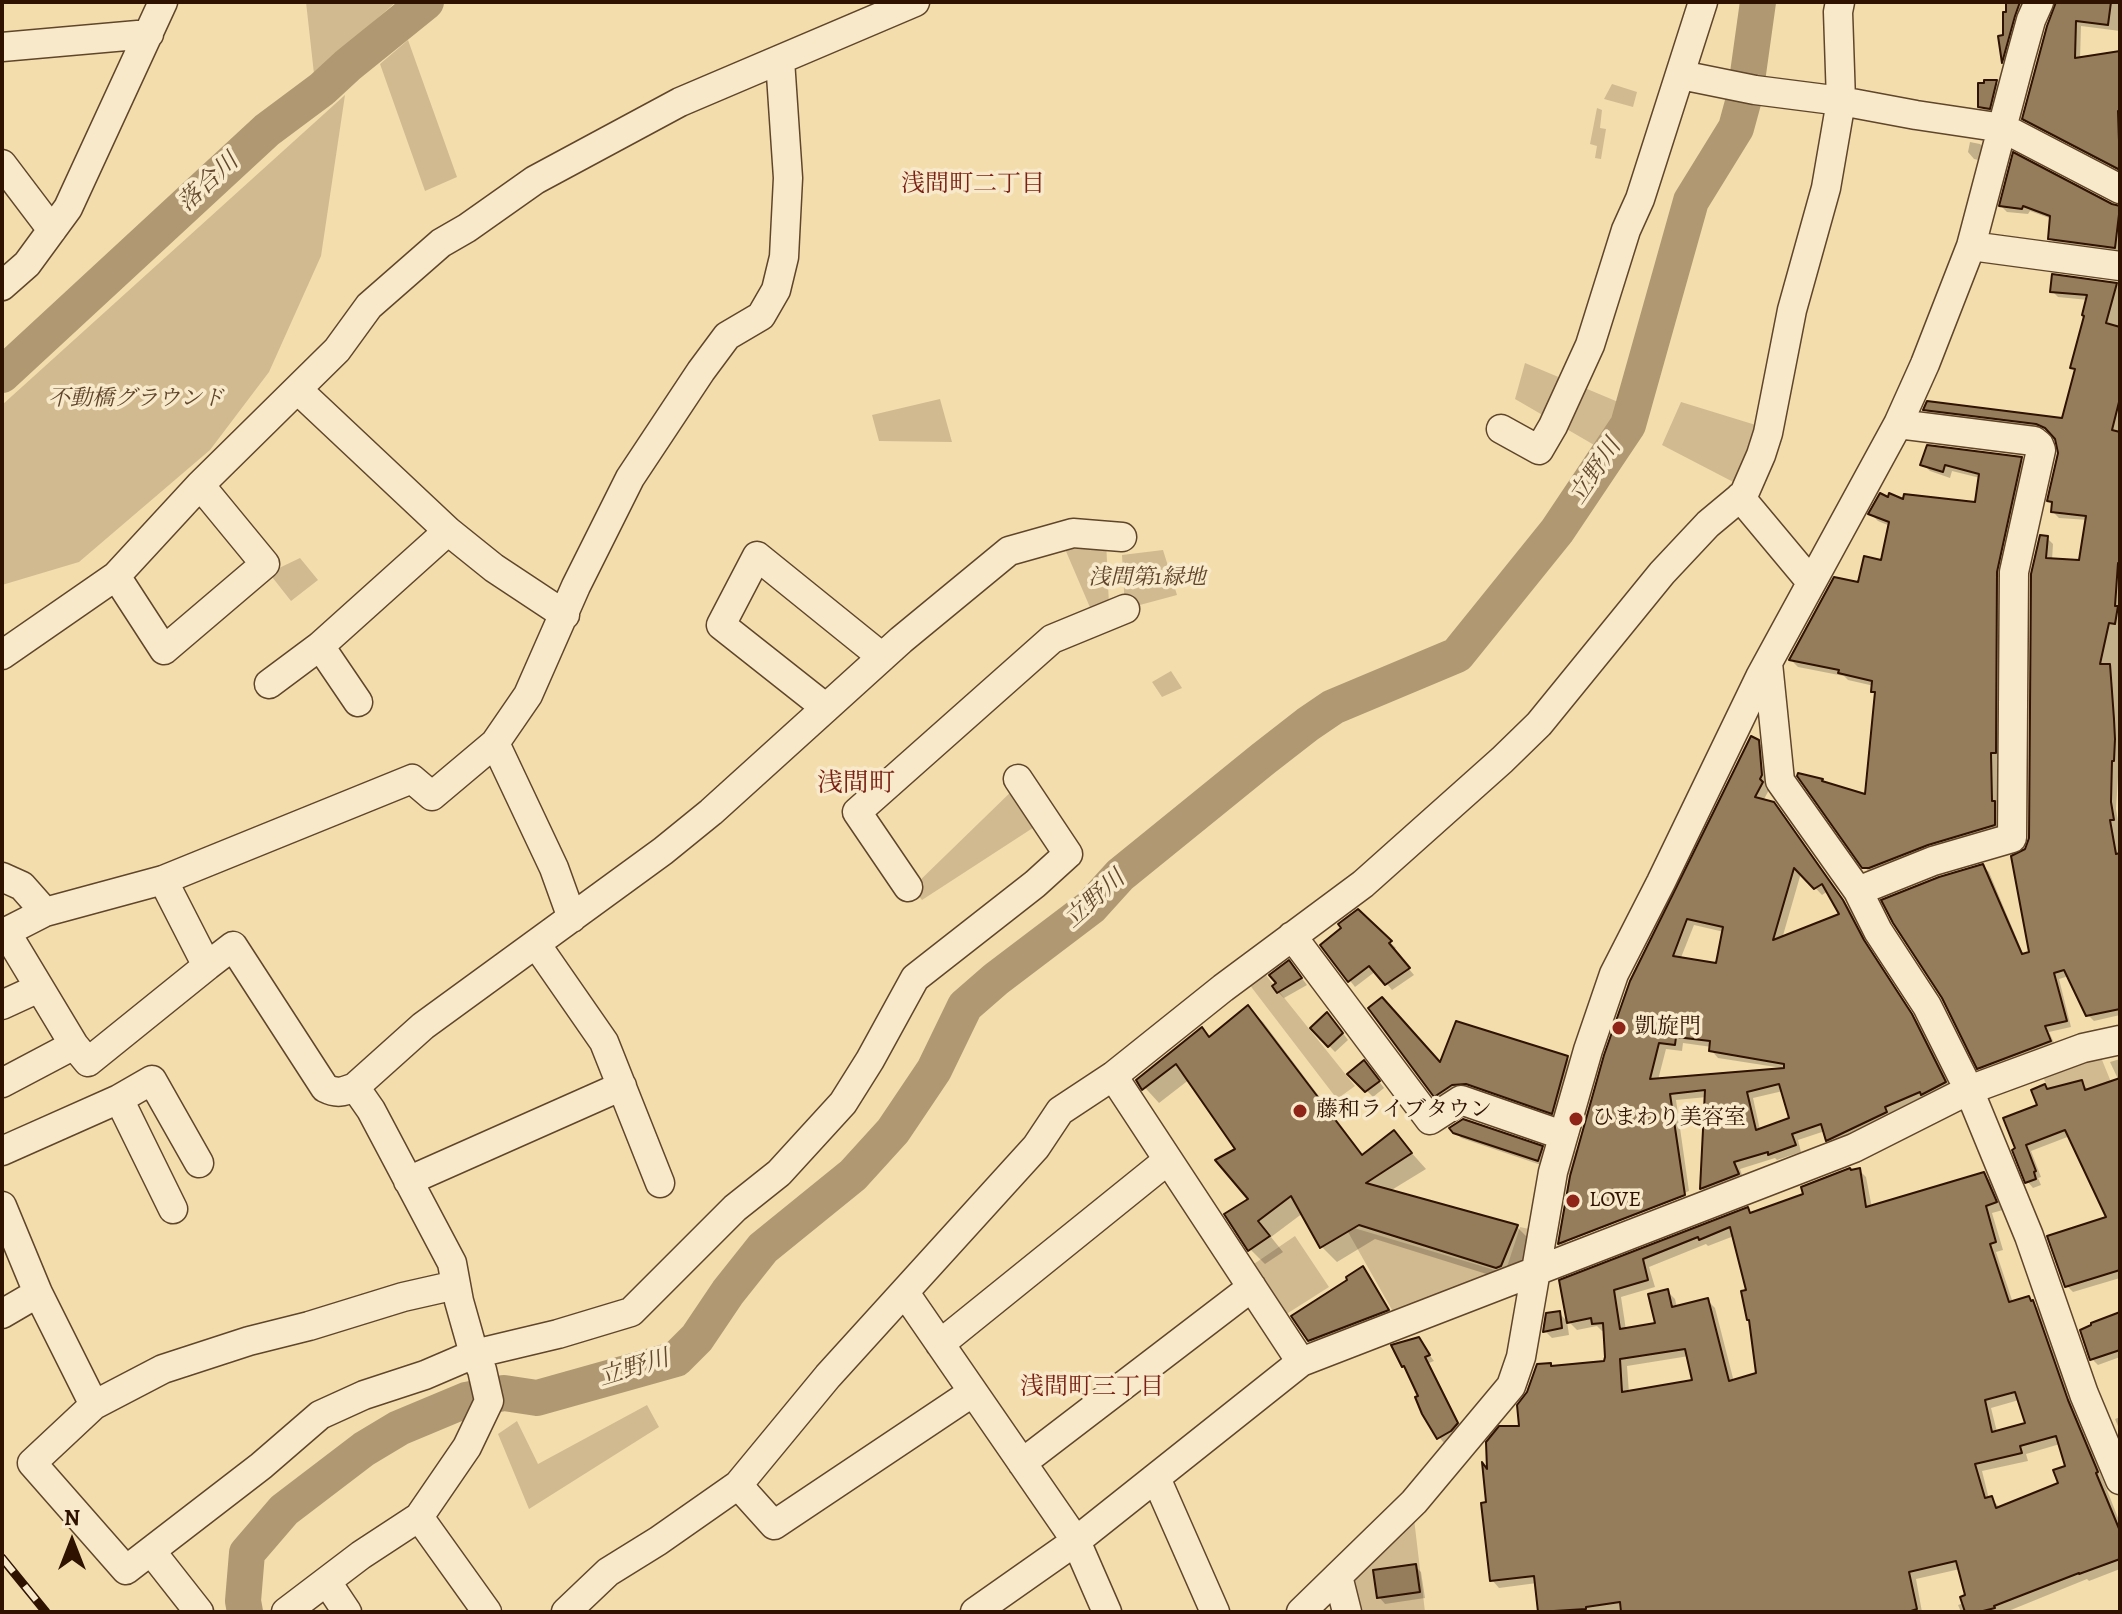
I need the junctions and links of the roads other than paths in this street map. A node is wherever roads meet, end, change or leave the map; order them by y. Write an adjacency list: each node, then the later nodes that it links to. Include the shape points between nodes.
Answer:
1 (163, 2): 6 (street)
2 (915, 2): 8 (street)
3 (1703, 2): 9 (street)
4 (1840, 2): 10 (street)
5 (2039, 2): 11 (street)
6 (149, 34): 7 (street); 14 (street, via 68,208)
7 (2, 47)
8 (780, 60): 18 (street, via 680,102 535,180 441,243 369,306); 28 (street, via 788,178 784,257 776,290 761,316 727,336 630,478)
9 (1681, 75): 10 (street); 20 (street, via 1590,345 1553,426 1539,450)
10 (1841, 101): 11 (street); 22 (street, via 1826,188 1792,310 1768,433)
11 (2003, 128): 13 (street); 15 (street)
12 (2, 164): 14 (street)
13 (2120, 189)
14 (52, 230): 17 (street)
15 (1971, 246): 16 (street); 19 (street)
16 (2120, 266)
17 (2, 286)
18 (298, 390): 21 (street); 23 (street)
19 (1898, 424): 26 (street); 41 (street, via 2034,441 2041,450 2014,572 2012,838)
20 (1501, 429)
21 (200, 485): 25 (street); 25 (street, via 265,564 164,650)
22 (1740, 497): 26 (street); 45 (street, via 1662,573 1539,724 1363,884)
23 (448, 531): 28 (street); 29 (street)
24 (1122, 537): 31 (street, via 1073,533 1009,551)
25 (116, 576): 30 (street)
26 (1811, 582): 32 (street)
27 (1125, 609): 40 (street, via 1052,639 857,812)
28 (565, 615): 36 (street, via 528,695)
29 (320, 646): 33 (street); 34 (street)
30 (2, 655)
31 (882, 657): 35 (street); 35 (street, via 757,556 721,625)
32 (1768, 662): 41 (street, via 1780,781); 58 (street, via 1614,974)
33 (269, 684)
34 (358, 702)
35 (826, 708): 43 (street, via 675,841)
36 (495, 743): 39 (street, via 432,796 412,779); 43 (street)
37 (1018, 779): 73 (street, via 1068,854 915,978 843,1103 779,1173 735,1208 631,1312)
38 (2, 877): 42 (street, via 22,886)
39 (163, 880): 42 (street); 47 (street)
40 (908, 887)
41 (1858, 891): 56 (street, via 1927,1006)
42 (45, 912): 44 (street)
43 (572, 918): 46 (street)
44 (4, 933): 48 (street)
45 (1292, 936): 52 (street); 58 (street, via 1430,1120 1461,1100)
46 (536, 944): 54 (street, via 604,1042); 55 (street, via 423,1026)
47 (207, 966): 51 (street, via 88,1062); 55 (street, via 233,946 325,1088 343,1092)
48 (39, 988): 49 (street); 51 (street)
49 (2, 1005)
50 (2120, 1040): 56 (street, via 2083,1048)
51 (74, 1045): 53 (street)
52 (1113, 1076): 60 (street); 70 (street, via 1060,1111 1036,1147)
53 (2, 1083)
54 (622, 1086): 62 (street); 63 (street)
55 (355, 1087): 62 (street)
56 (1969, 1090): 66 (street, via 1854,1148); 79 (street)
57 (119, 1099): 59 (street); 61 (street, via 152,1080); 65 (street)
58 (1562, 1135): 66 (street)
59 (2, 1151)
60 (1168, 1160): 68 (street); 72 (street)
61 (199, 1163)
62 (408, 1181): 67 (street, via 452,1263)
63 (660, 1183)
64 (2, 1206): 69 (street)
65 (173, 1209)
66 (1537, 1272): 74 (street); 84 (street, via 1511,1386 1414,1502)
67 (456, 1285): 73 (street); 76 (street, via 163,1369)
68 (1252, 1287): 74 (street); 77 (street)
69 (38, 1293): 71 (street); 76 (street)
70 (905, 1293): 72 (street); 80 (street)
71 (2, 1314)
72 (940, 1344): 75 (street)
73 (478, 1362): 81 (street, via 489,1401 467,1447); 83 (street, via 364,1395 320,1415)
74 (1301, 1362): 78 (street)
75 (973, 1392): 77 (street); 80 (street, via 774,1525)
76 (94, 1405): 83 (street, via 32,1463 126,1570)
77 (1022, 1463): 82 (street)
78 (1156, 1478): 82 (street); 93 (street)
79 (2120, 1480)
80 (738, 1485): 90 (street, via 608,1572)
81 (419, 1517): 85 (street); 89 (street)
82 (1076, 1541): 91 (street); 92 (street)
83 (151, 1551): 86 (street)
84 (1338, 1576): 94 (street); 95 (street)
85 (327, 1582): 87 (street); 88 (street)
86 (199, 1612)
87 (286, 1612)
88 (347, 1612)
89 (487, 1612)
90 (566, 1612)
91 (975, 1612)
92 (1107, 1612)
93 (1215, 1612)
94 (1301, 1612)
95 (1347, 1612)

